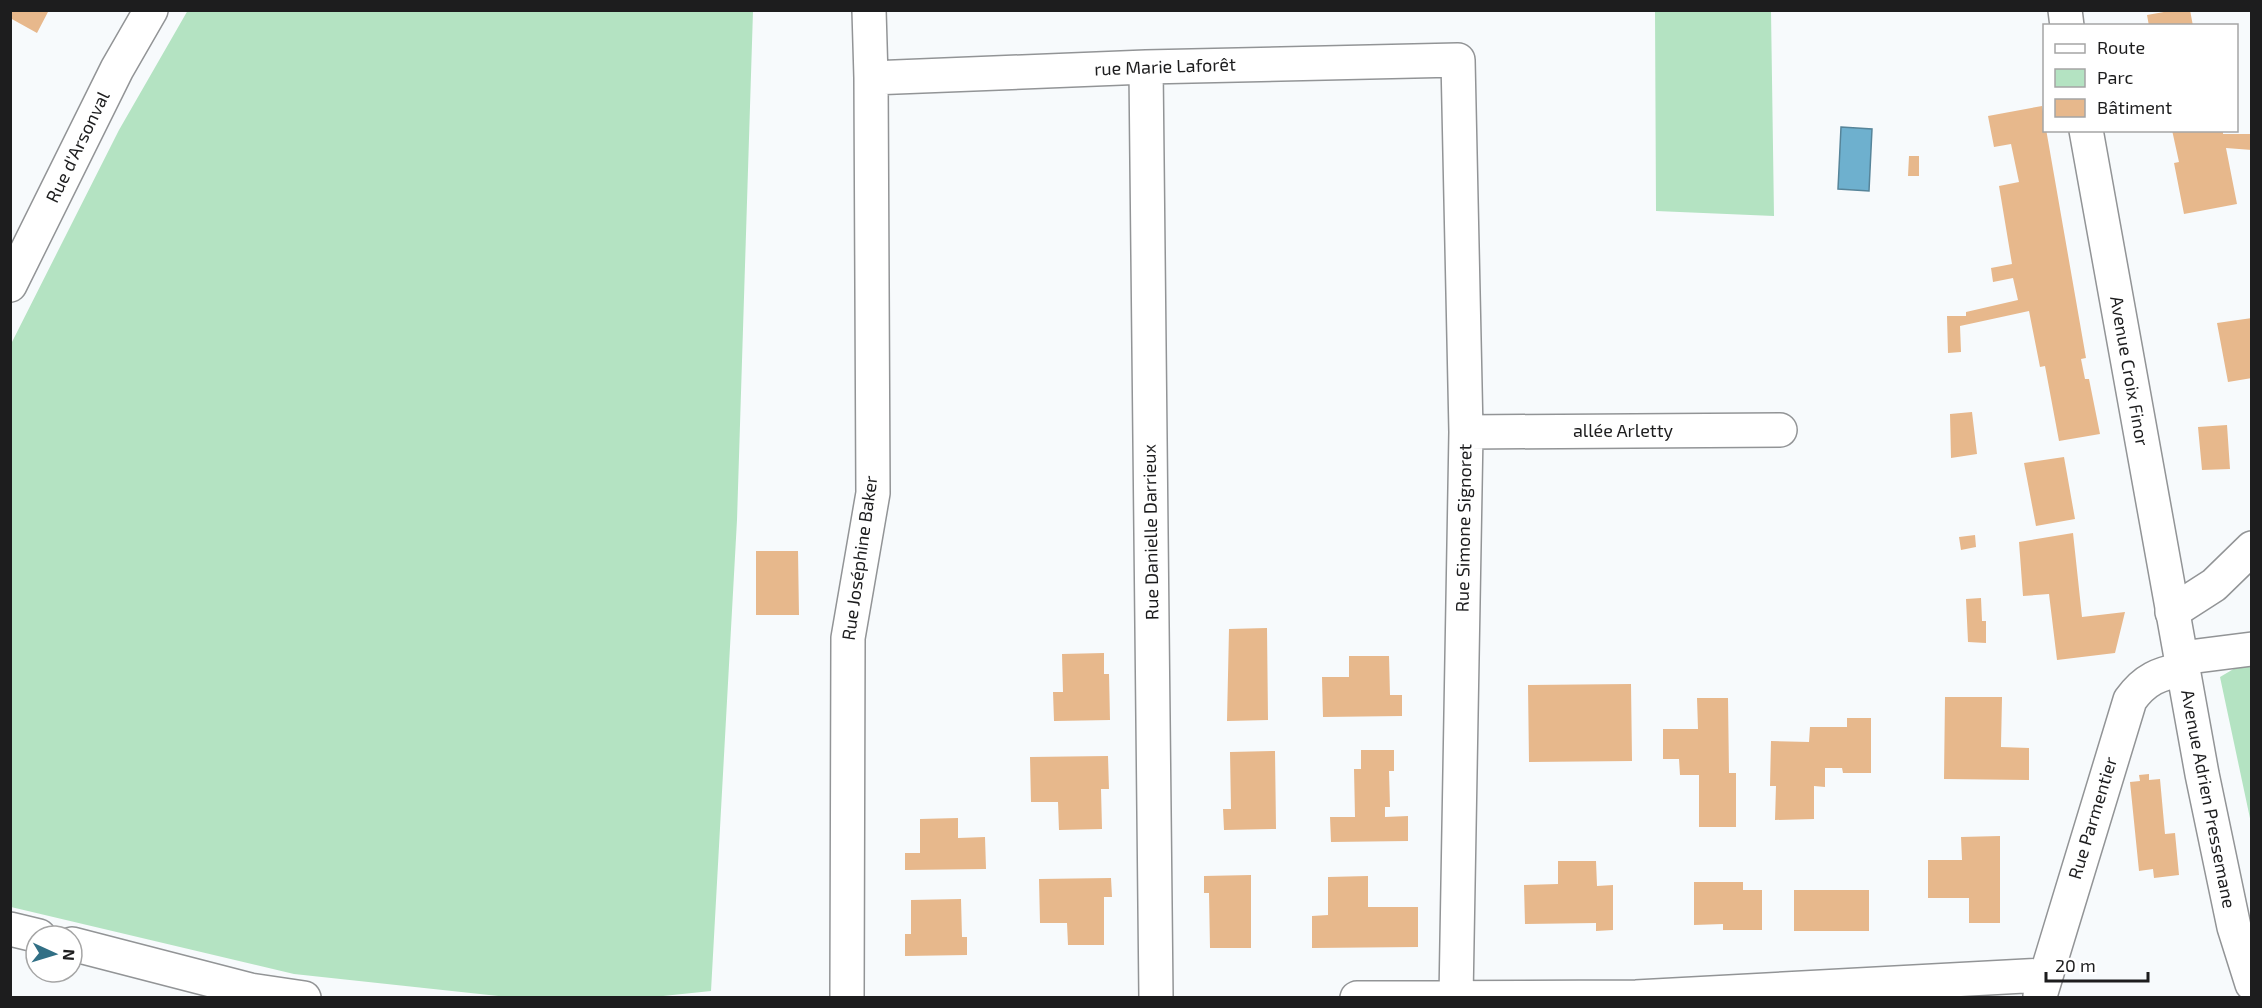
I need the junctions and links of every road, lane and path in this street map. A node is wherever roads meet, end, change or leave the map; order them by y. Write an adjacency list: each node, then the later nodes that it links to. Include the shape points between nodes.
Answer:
1 (151, 10): 7 (street, Rue d'Arsonval, via 117,69)
2 (869, 10): 5 (street, Rue Joséphine Baker)
3 (1458, 60): 4 (street, rue Marie Laforêt); 9 (street, Rue Simone Signoret)
4 (1146, 67): 5 (street, rue Marie Laforêt); 20 (street, Rue Danielle Darrieux)
5 (871, 78): 19 (street, Rue Joséphine Baker, via 873,494 848,638)
6 (2086, 132): 11 (street, Avenue Croix Finor)
7 (10, 285)
8 (1780, 430): 9 (street, allée Arletty)
9 (1466, 432): 17 (street, Rue Simone Signoret)
10 (2252, 548): 11 (street, via 2214,585)
11 (2172, 612): 13 (street, Avenue Adrien Pressemane)
12 (2252, 649): 13 (street, Rue Parmentier)
13 (2182, 663): 15 (street, Avenue Adrien Pressemane, via 2234,927); 16 (street, Rue Parmentier, via 2152,677 2130,699)
14 (84, 947): 18 (street, via 250,990)
15 (2252, 984)
16 (2042, 986): 17 (street, via 1636,997)
17 (1456, 997): 21 (street)
18 (304, 998)
19 (847, 998)
20 (1156, 998)
21 (1357, 998)

